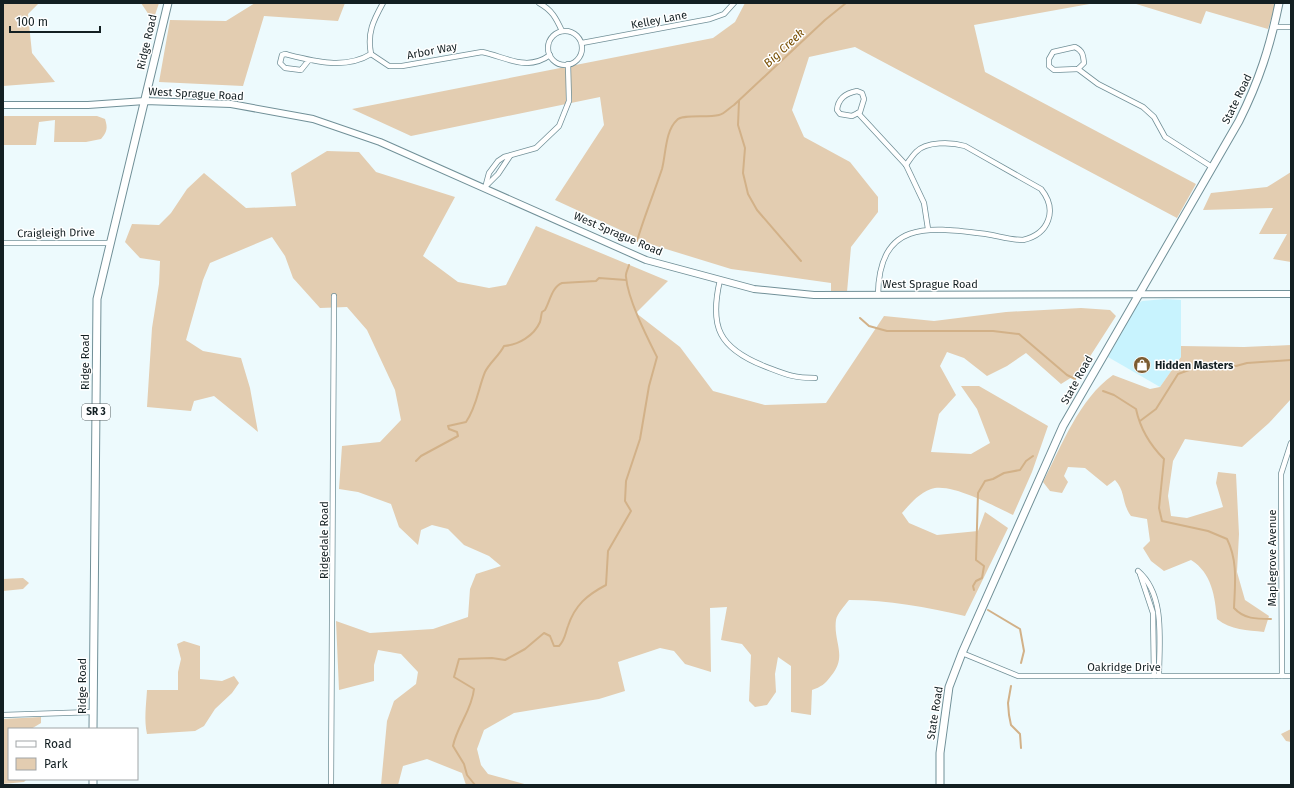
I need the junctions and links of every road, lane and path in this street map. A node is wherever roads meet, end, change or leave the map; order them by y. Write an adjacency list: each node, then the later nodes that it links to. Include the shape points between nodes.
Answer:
1 (168, 3): 15 (main road, Ridge Road / SR 3)
2 (383, 3): 10 (street, via 369,32)
3 (539, 3): 8 (street, via 555,15)
4 (734, 3): 9 (street, Kelley Lane, via 724,14 710,19)
5 (1279, 3): 6 (main road, State Road)
6 (1274, 27): 7 (street); 20 (main road, State Road, via 1266,60 1250,99)
7 (1291, 27)
8 (562, 31): 9 (street, via 572,32); 11 (street, via 550,40)
9 (582, 43): 13 (street, via 581,54 574,62)
10 (371, 54): 11 (street, Arbor Way, via 389,66 482,52 515,63 528,63 545,59); 12 (street, via 352,63)
11 (550, 55): 13 (street, via 558,63)
12 (309, 60): 12 (street, via 286,54 282,55 280,63 285,68 301,70)
13 (568, 64): 18 (street, via 569,101 559,126 536,148)
14 (1078, 69): 14 (street, via 1054,70 1049,66 1049,59 1053,52 1075,47 1083,55 1084,63); 20 (street, via 1098,84 1143,107 1154,117 1165,137)
15 (145, 101): 16 (street, West Sprague Road, via 88,105); 21 (street, West Sprague Road, via 246,106 313,119 380,142); 24 (main road, Ridge Road / SR 3)
16 (3, 105)
17 (858, 113): 17 (street, via 864,99 862,93 850,92 840,100 837,110 845,116); 19 (street)
18 (510, 156): 21 (street); 21 (street, via 498,161 489,173)
19 (906, 165): 22 (street, via 924,202); 22 (street, via 917,151 938,143 955,143 965,146 1041,189 1048,198 1050,212 1042,231 1023,240)
20 (1212, 167): 26 (main road, State Road)
21 (485, 188): 25 (street, West Sprague Road, via 646,260)
22 (928, 229): 28 (street, via 915,231 901,238 885,253 878,275)
23 (3, 243): 24 (street, Craigleigh Drive)
24 (109, 243): 36 (main road, Ridge Road / SR 3, via 96,299)
25 (720, 280): 28 (street, West Sprague Road, via 754,289 814,295); 30 (street, via 714,310 716,322 728,345 738,355 794,378)
26 (1140, 293): 27 (street, West Sprague Road); 28 (street, West Sprague Road); 32 (main road, State Road, via 1063,426)
27 (1291, 294)
28 (878, 295)
29 (334, 296): 39 (street, Ridgedale Road)
30 (815, 378)
31 (1291, 443): 34 (street, Maplegrove Avenue, via 1281,474)
32 (962, 653): 33 (street, Oakridge Drive, via 1018,676); 40 (main road, State Road, via 949,688 940,753)
33 (1157, 676): 33 (street, via 1157,610 1151,586 1138,570 1153,613); 34 (street, Oakridge Drive)
34 (1282, 676): 35 (street, Oakridge Drive)
35 (1291, 676)
36 (93, 712): 37 (street); 38 (main road, Ridge Road / SR 3)
37 (3, 715)
38 (93, 728)
39 (331, 785)
40 (940, 785)

